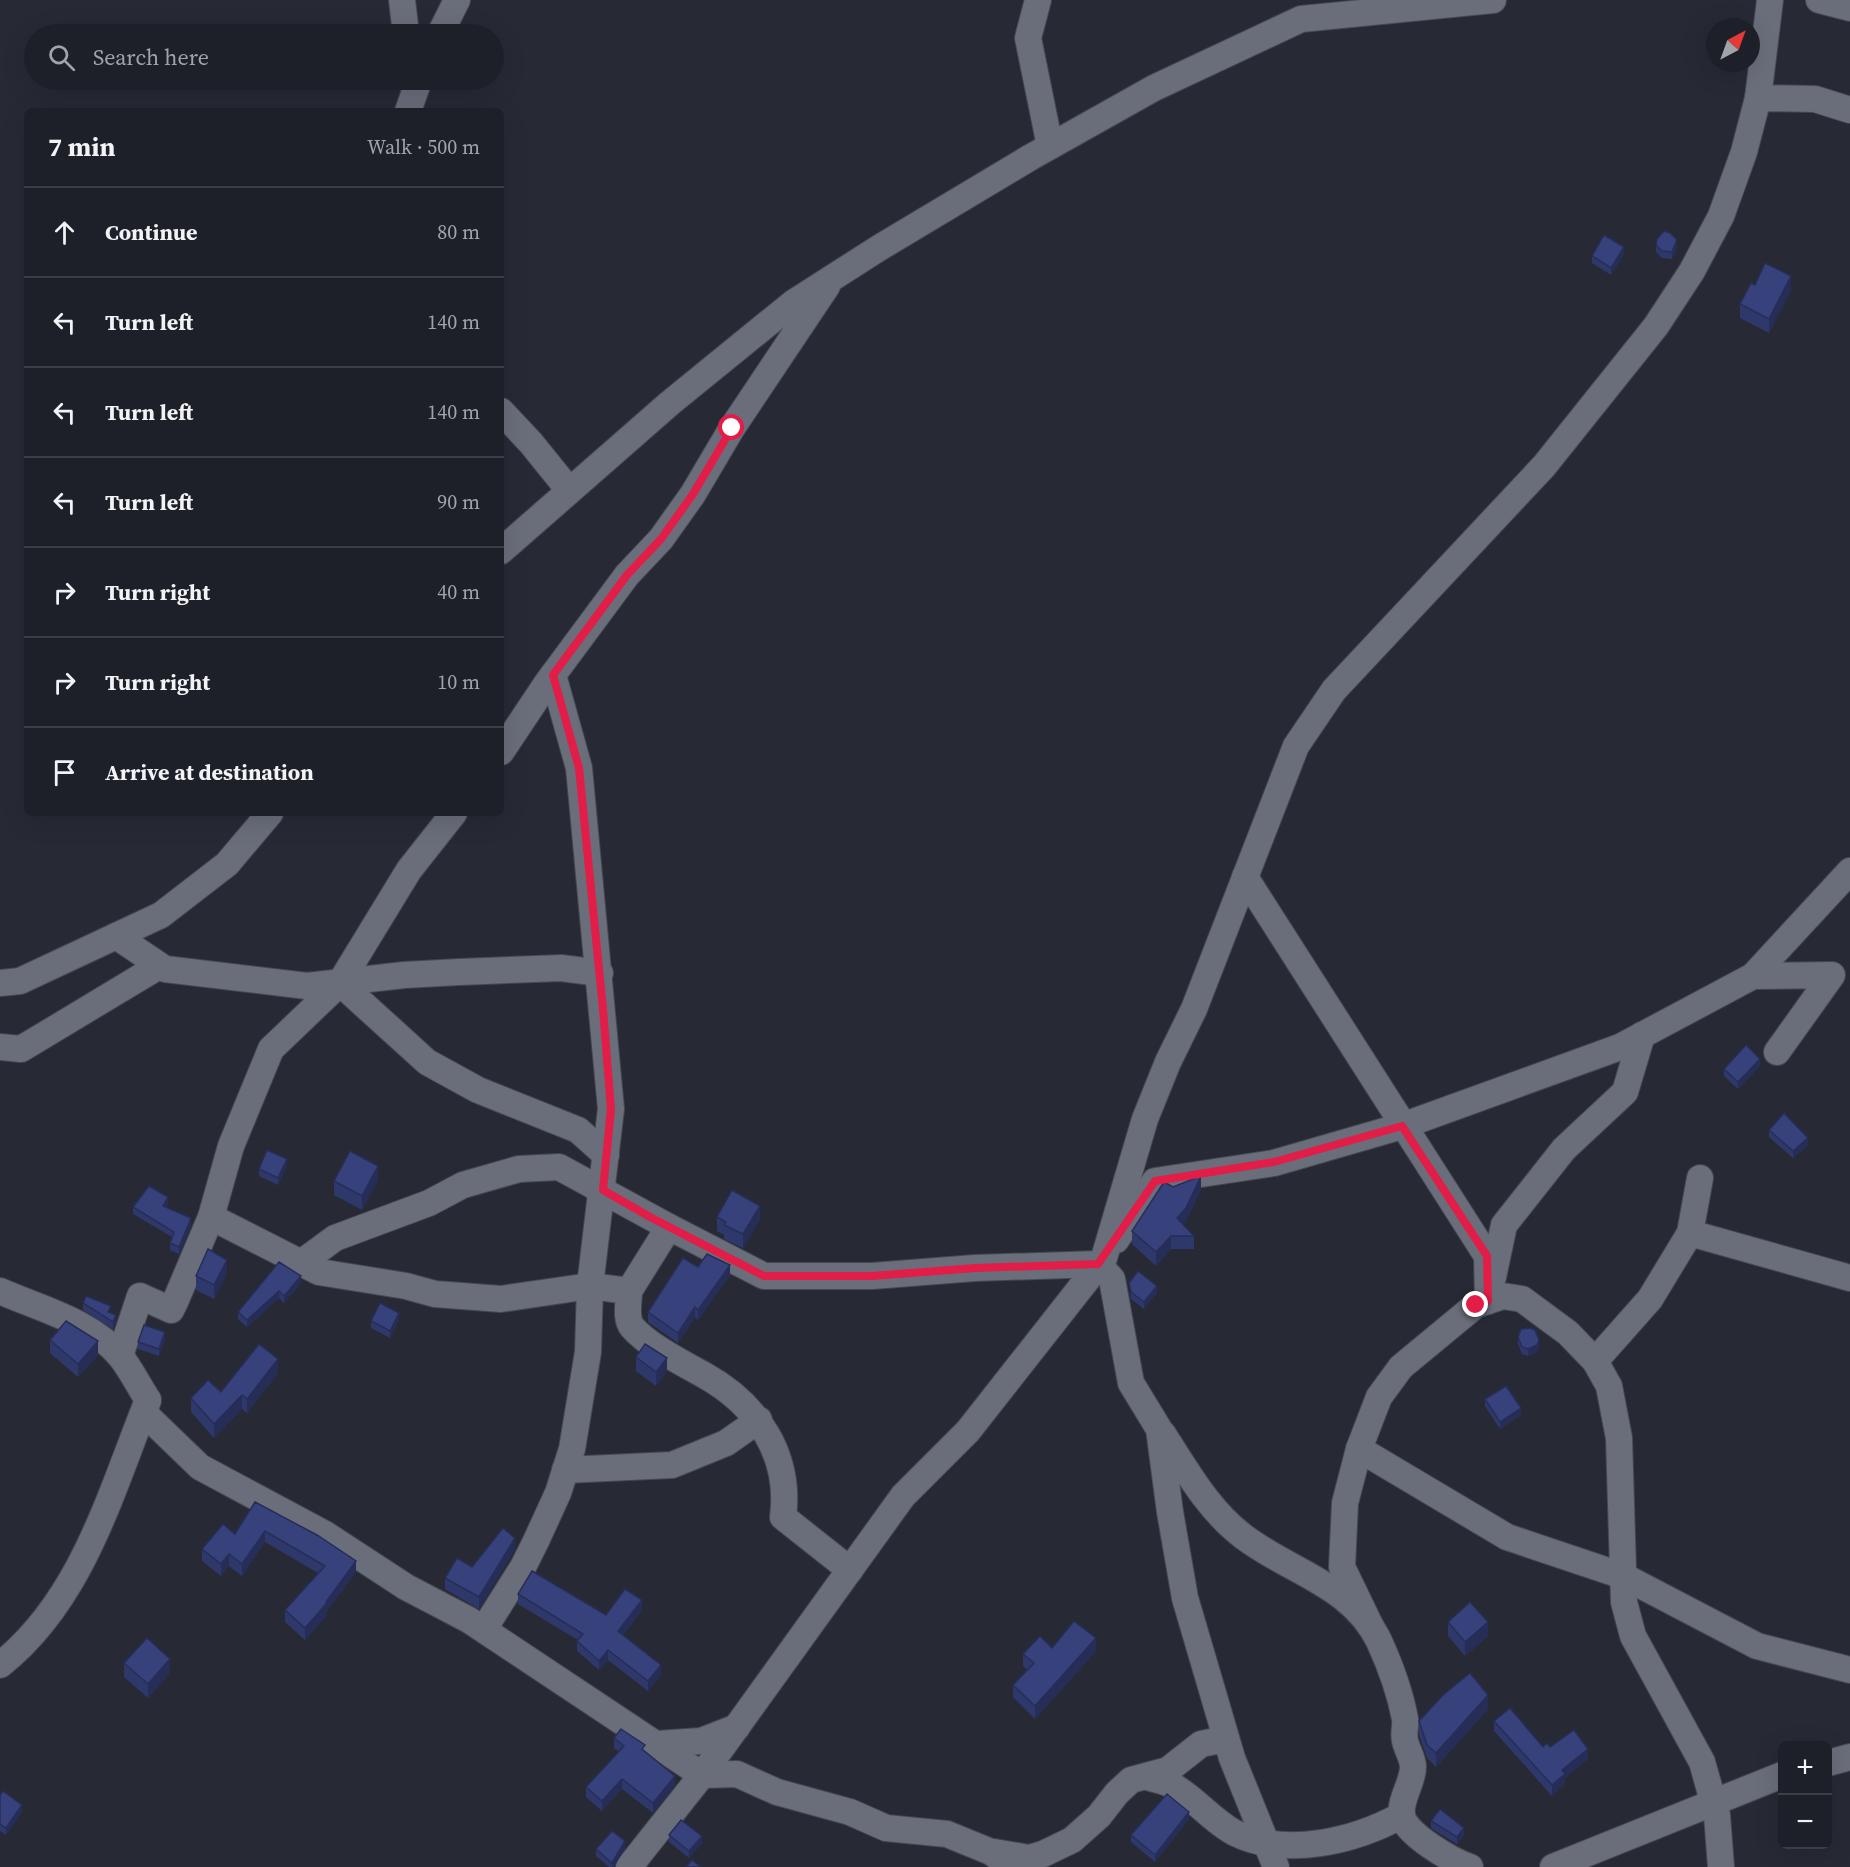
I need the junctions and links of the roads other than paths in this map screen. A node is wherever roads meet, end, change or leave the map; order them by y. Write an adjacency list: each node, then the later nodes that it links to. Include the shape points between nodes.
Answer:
1 (402, 0): 8 (street)
2 (456, 0): 9 (street)
3 (1038, 0): 12 (street, via 1028,38)
4 (1493, 0): 12 (street, via 1301,19 1154,88)
5 (1770, 0): 10 (street)
6 (1819, 0): 7 (street)
7 (1850, 8)
8 (405, 24)
9 (445, 24)
10 (1758, 98): 11 (street, via 1815,99); 22 (street, via 1721,216 1656,326 1544,466 1334,690 1296,746)
11 (1850, 110)
12 (1050, 146): 13 (street)
13 (831, 279): 15 (street, via 793,303); 17 (street, via 693,494)
14 (504, 414): 15 (street)
15 (568, 490): 16 (street)
16 (504, 547)
17 (553, 675): 18 (street); 26 (street, via 579,768)
18 (504, 748)
19 (267, 816): 23 (street, via 227,864 161,915)
20 (452, 816): 29 (street, via 409,870)
21 (1850, 871): 27 (street)
22 (1245, 877): 33 (street); 40 (street, via 1194,1009 1145,1119)
23 (116, 936): 24 (street); 28 (street, via 20,981)
24 (159, 966): 29 (street, via 307,986); 31 (street, via 21,1049)
25 (1841, 972): 27 (street); 32 (street)
26 (600, 973): 29 (street, via 561,968 404,975); 34 (street, via 611,1109)
27 (1753, 976): 30 (street)
28 (0, 983)
29 (340, 983): 34 (street, via 427,1062 478,1090 578,1130); 37 (street, via 271,1049 231,1146)
30 (1642, 1035): 33 (street, via 1620,1047); 46 (street, via 1625,1092 1564,1149 1504,1225)
31 (0, 1047)
32 (1777, 1052)
33 (1402, 1126): 40 (street, via 1274,1162 1155,1181); 46 (street, via 1487,1256)
34 (606, 1155): 36 (street)
35 (1700, 1178): 39 (street)
36 (603, 1190): 38 (street); 41 (street, via 559,1167 519,1169 463,1185 429,1203 335,1239); 43 (street)
37 (211, 1217): 41 (street); 47 (street, via 171,1310 140,1296)
38 (669, 1227): 40 (street, via 764,1276 872,1276); 44 (street)
39 (1690, 1233): 42 (street); 48 (street, via 1650,1299)
40 (1101, 1261): 51 (street, via 1112,1279 1131,1383); 54 (street, via 968,1431 909,1489)
41 (301, 1263): 43 (street, via 319,1272 435,1294 501,1299)
42 (1850, 1278)
43 (590, 1286): 44 (street); 53 (street, via 588,1352)
44 (629, 1291): 50 (street, via 628,1316 632,1326 739,1400)
45 (0, 1292): 47 (street, via 69,1319)
46 (1488, 1301): 48 (street, via 1503,1296 1522,1299 1568,1333); 52 (street, via 1476,1305 1401,1367 1379,1397)
47 (120, 1356): 49 (street)
48 (1595, 1361): 55 (street, via 1609,1386 1619,1438)
49 (148, 1400): 57 (street, via 144,1413 200,1467 325,1534 406,1587); 58 (street, via 77,1574 32,1636)
50 (759, 1420): 53 (street, via 726,1443 672,1466); 54 (street, via 779,1457 785,1497 783,1518)
51 (1159, 1429): 56 (street, via 1220,1516 1244,1538 1335,1591); 61 (street, via 1185,1598)
52 (1359, 1449): 55 (street, via 1508,1537); 56 (street, via 1346,1503 1342,1566)
53 (565, 1470): 57 (street, via 527,1558)
54 (850, 1570): 60 (street)
55 (1623, 1576): 59 (street, via 1756,1646); 68 (street, via 1624,1602 1633,1636 1702,1762)
56 (1371, 1627): 69 (street, via 1398,1689 1406,1721 1405,1740 1413,1769)
57 (484, 1629): 62 (street)
58 (0, 1665)
59 (1850, 1670)
60 (737, 1727): 62 (street, via 701,1741); 65 (street)
61 (1226, 1739): 66 (street, via 1201,1744 1168,1770); 71 (street)
62 (657, 1744): 65 (street)
63 (1850, 1757): 64 (street)
64 (1832, 1762)
65 (702, 1775): 70 (street, via 738,1774 777,1792 850,1812 886,1828 947,1834); 72 (street)
66 (1147, 1777): 70 (street, via 1131,1780 1072,1840 1043,1854 1029,1858); 71 (street, via 1172,1785)
67 (1778, 1777): 68 (street)
68 (1713, 1803): 75 (street); 76 (street)
69 (1402, 1815): 71 (street, via 1376,1830); 74 (street, via 1432,1847)
70 (991, 1852): 73 (street)
71 (1272, 1856)
72 (629, 1867)
73 (1012, 1867)
74 (1470, 1867)
75 (1552, 1867)
76 (1721, 1867)

